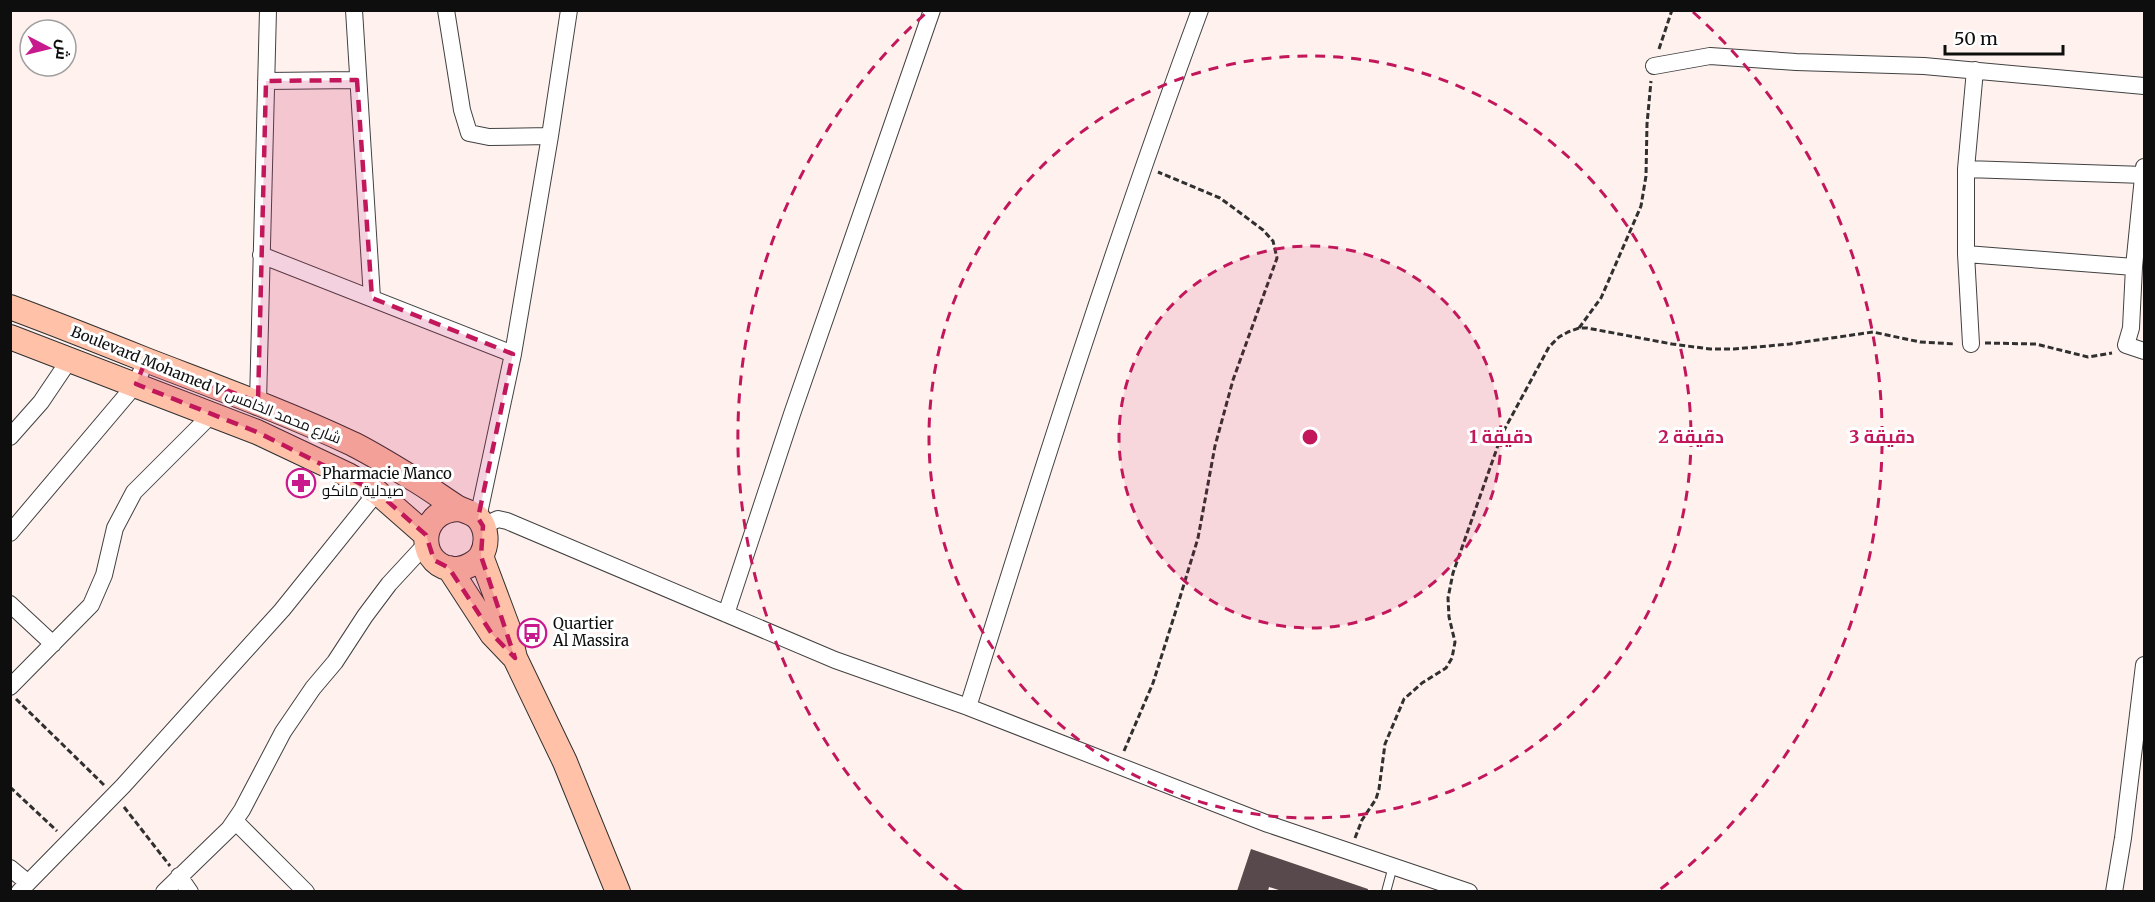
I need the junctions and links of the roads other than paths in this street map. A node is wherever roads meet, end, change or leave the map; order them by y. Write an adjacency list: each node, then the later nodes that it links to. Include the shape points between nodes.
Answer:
1 (268, 10): 10 (street)
2 (354, 10): 9 (street)
3 (446, 10): 12 (street, via 469,133 489,137)
4 (568, 10): 12 (street)
5 (932, 10): 38 (street)
6 (1200, 10): 43 (street, via 1035,495)
7 (1654, 66): 8 (street, via 1710,56)
8 (1975, 70): 11 (street); 14 (street)
9 (357, 80): 10 (street); 19 (street)
10 (266, 81): 17 (street)
11 (2145, 86)
12 (550, 136): 24 (street)
13 (2145, 167): 15 (street)
14 (1966, 169): 15 (street); 16 (street)
15 (2144, 175): 18 (street)
16 (1966, 254): 18 (street); 22 (street)
17 (261, 255): 19 (street); 28 (street)
18 (2134, 267): 23 (street, via 2131,328 2126,345)
19 (372, 298): 24 (street)
20 (10, 307): 26 (street, Boulevard Mohamed V شارع محمد الخامس)
21 (10, 337): 25 (street, Boulevard Mohamed V شارع محمد الخامس)
22 (1971, 344)
23 (2145, 351)
24 (513, 354): 32 (street)
25 (70, 359): 27 (street, Boulevard Mohamed V شارع محمد الخامس); 30 (street, via 41,402)
26 (146, 360): 27 (street); 28 (street, Boulevard Mohamed V شارع محمد الخامس)
27 (135, 384): 29 (street, Boulevard Mohamed V شارع محمد الخامس); 33 (street)
28 (258, 402): 32 (street, Boulevard Mohamed V شارع محمد الخامس, via 354,445 426,485)
29 (212, 414): 31 (street, Boulevard Mohamed V شارع محمد الخامس, via 287,446); 39 (street, via 134,492 115,528 96,597)
30 (10, 437)
31 (377, 492): 34 (street, Boulevard Mohamed V شارع محمد الخامس); 48 (street, via 282,609 114,795)
32 (474, 518): 34 (street, via 450,509 434,518); 35 (street, via 486,536); 38 (street, via 507,521)
33 (10, 533)
34 (426, 539): 36 (street, via 434,560); 44 (street, via 282,732)
35 (481, 556): 36 (street, via 466,567); 40 (street)
36 (449, 568): 40 (street, via 492,634)
37 (10, 604): 39 (street)
38 (726, 614): 43 (street, via 835,660)
39 (52, 644): 42 (street)
40 (515, 658): 52 (street, via 565,762)
41 (2145, 665): 55 (street)
42 (10, 687)
43 (968, 707): 45 (street, via 1268,824)
44 (235, 822): 47 (street); 51 (street)
45 (1393, 866): 53 (lane); 54 (street)
46 (10, 868): 48 (street)
47 (179, 876): 49 (street); 50 (street)
48 (23, 887)
49 (164, 891)
50 (190, 891)
51 (306, 891)
52 (618, 891)
53 (1386, 891)
54 (1469, 891)
55 (2114, 891)

